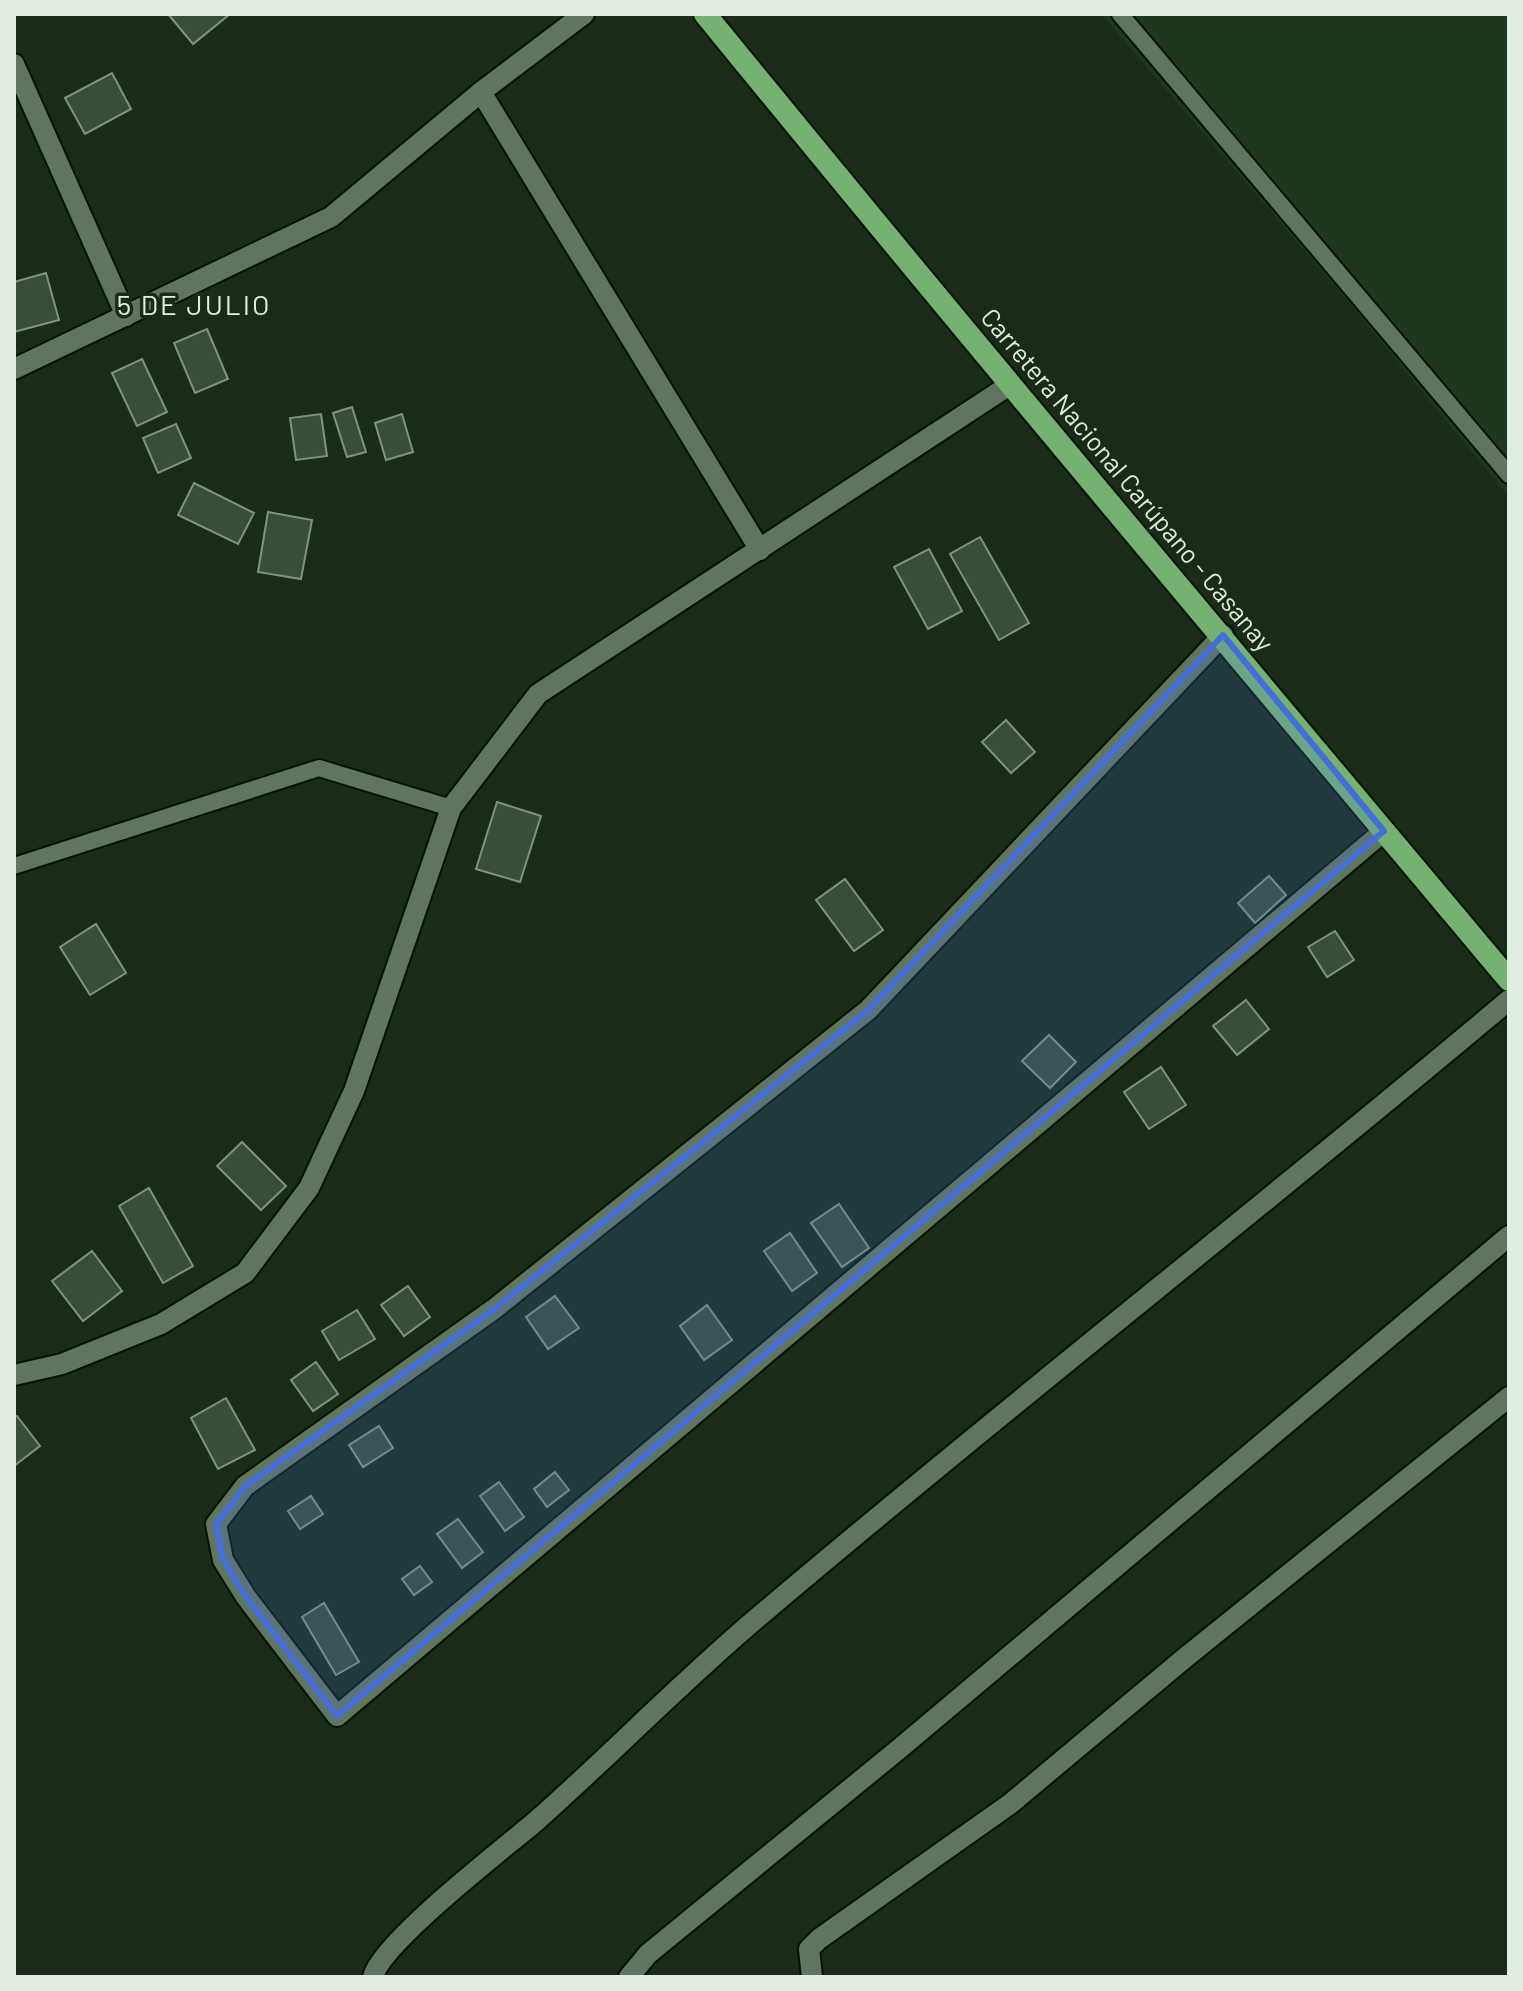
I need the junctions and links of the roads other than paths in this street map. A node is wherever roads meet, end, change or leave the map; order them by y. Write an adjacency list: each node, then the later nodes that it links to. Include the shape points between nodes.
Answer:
1 (584, 14): 5 (street)
2 (705, 14): 8 (highway, Carretera Nacional Carúpano - Casanay)
3 (1120, 14): 9 (lane)
4 (14, 64): 6 (street)
5 (481, 92): 6 (street, via 331,217); 10 (street)
6 (126, 316): 7 (street)
7 (14, 369)
8 (1008, 386): 10 (street); 11 (highway, Carretera Nacional Carúpano - Casanay)
9 (1509, 475)
10 (760, 550): 12 (street, via 538,694)
11 (1223, 635): 13 (highway, Carretera Nacional Carúpano - Casanay); 13 (street, via 868,1010 494,1309 245,1486 216,1524 223,1560 337,1716)
12 (451, 808): 14 (lane, via 319,768); 18 (street, via 354,1091 309,1188 245,1273 161,1324 62,1364)
13 (1384, 831): 15 (highway, Carretera Nacional Carúpano - Casanay)
14 (14, 866)
15 (1509, 980)
16 (1509, 1000): 20 (street, via 761,1614 428,1913 379,1962)
17 (1509, 1236): 21 (street, via 648,1954)
18 (14, 1375)
19 (1509, 1397): 22 (street, via 1010,1804 819,1939 809,1949)
20 (373, 1977)
21 (629, 1977)
22 (812, 1977)

